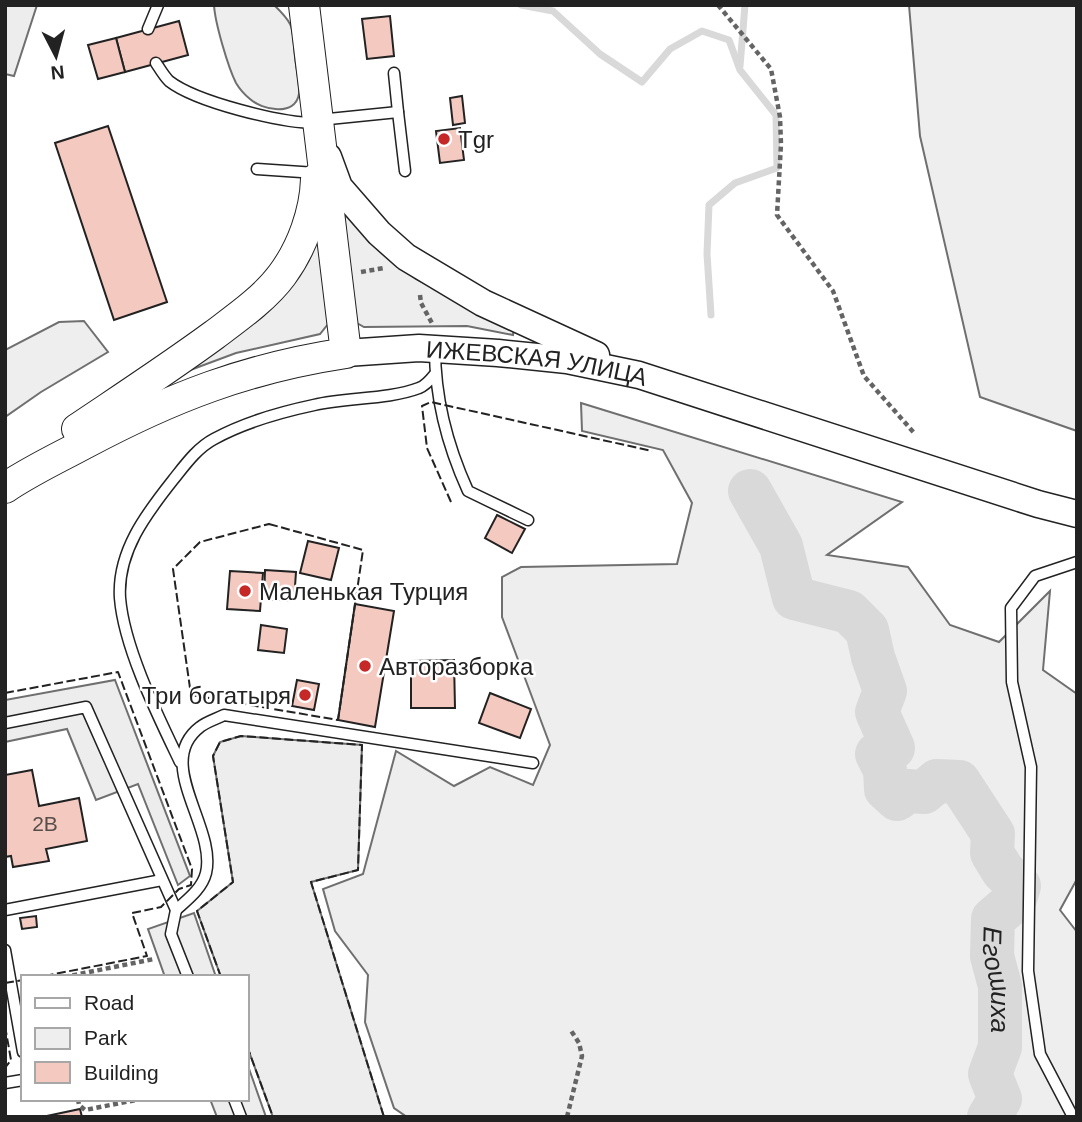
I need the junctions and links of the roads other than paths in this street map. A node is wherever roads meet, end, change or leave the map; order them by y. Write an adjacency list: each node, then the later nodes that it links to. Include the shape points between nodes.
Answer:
1 (158, 5): 3 (lane)
2 (303, 5): 7 (main road)
3 (148, 29)
4 (156, 63): 7 (lane, via 168,80 189,92 256,115)
5 (394, 72): 6 (lane)
6 (398, 112): 7 (lane); 9 (lane)
7 (316, 122): 10 (main road); 11 (main road); 13 (street, via 339,187 406,257 483,303)
8 (257, 169): 10 (lane)
9 (405, 171)
10 (316, 173): 14 (main road, via 308,224 296,253 281,276 244,313)
11 (346, 353): 12 (street, ИЖЕВСКАЯ УЛИЦА); 15 (main road, ИЖЕВСКАЯ УЛИЦА, via 269,368 192,392)
12 (435, 361): 13 (street, ИЖЕВСКАЯ УЛИЦА, via 568,360); 17 (lane, via 453,456 468,491); 20 (lane, via 421,387 316,404 212,439 191,457 153,505 122,568 120,597 148,691)
13 (639, 375): 16 (street, ИЖЕВСКАЯ УЛИЦА)
14 (5, 478)
15 (5, 488)
16 (1077, 513)
17 (528, 520)
18 (1077, 562): 28 (lane, via 1035,576 1011,608 1012,682 1031,767 1028,971 1041,1054)
19 (5, 723): 22 (lane, via 86,707)
20 (180, 762): 21 (lane, via 186,742 200,727 224,715); 24 (lane, via 206,849 206,873 199,888)
21 (533, 763)
22 (162, 880): 23 (lane); 24 (lane)
23 (5, 910)
24 (176, 910): 26 (lane, via 171,934)
25 (5, 950): 27 (lane)
26 (187, 975)
27 (21, 1041)
28 (1073, 1117)

